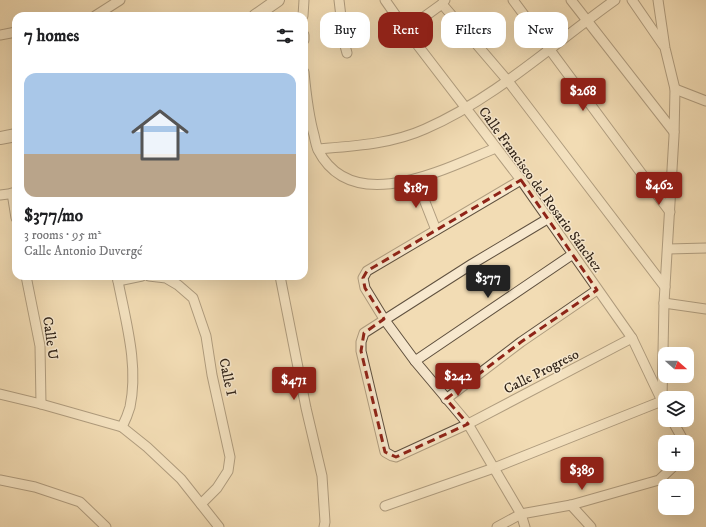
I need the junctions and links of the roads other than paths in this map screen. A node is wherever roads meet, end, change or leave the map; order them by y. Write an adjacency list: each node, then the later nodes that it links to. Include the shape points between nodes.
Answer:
1 (120, 0): 12 (street)
2 (278, 0): 13 (street)
3 (304, 0): 14 (street)
4 (339, 0): 23 (street)
5 (385, 0): 15 (street, Calle Francisco del Rosario Sánchez)
6 (513, 0): 22 (street)
7 (571, 0): 17 (street)
8 (614, 0): 17 (street)
9 (632, 0): 21 (street)
10 (658, 0): 21 (street)
11 (443, 2): 16 (street); 24 (street)
12 (101, 12)
13 (261, 12)
14 (303, 12)
15 (393, 12)
16 (430, 12)
17 (587, 20): 22 (street); 29 (street)
18 (12, 33): 19 (street)
19 (0, 35)
20 (420, 48): 27 (street, Calle Francisco del Rosario Sánchez)
21 (666, 48): 25 (street)
22 (549, 49): 24 (street); 38 (street)
23 (347, 53)
24 (508, 81): 27 (street); 48 (street)
25 (675, 89): 26 (street); 29 (street)
26 (706, 102)
27 (466, 108): 32 (street, Calle Francisco del Rosario Sánchez); 33 (street, via 424,130 396,139)
28 (308, 110): 33 (street)
29 (674, 132): 38 (street)
30 (12, 136): 31 (street)
31 (0, 138)
32 (496, 148): 34 (street); 35 (street, Calle Francisco del Rosario Sánchez)
33 (318, 149): 34 (street, via 330,166 343,177 377,185)
34 (416, 180): 40 (street)
35 (521, 180): 39 (street, Calle Francisco del Rosario Sánchez); 40 (street)
36 (12, 193): 37 (street)
37 (0, 195)
38 (670, 212): 42 (street)
39 (548, 218): 43 (street, Calle Francisco del Rosario Sánchez); 52 (street)
40 (436, 230): 52 (street, via 368,271 363,278 365,288)
41 (706, 248): 42 (street)
42 (668, 249): 48 (street)
43 (573, 254): 49 (street, Calle Francisco del Rosario Sánchez); 54 (street)
44 (27, 280): 59 (street, Calle U, via 40,346)
45 (118, 280): 62 (street, via 130,345 133,380 130,408)
46 (169, 280): 66 (street, Calle I, via 193,298 206,336 230,457 228,471 217,488)
47 (281, 280): 72 (street, via 322,476)
48 (665, 286): 50 (street)
49 (597, 290): 53 (street, Calle Francisco del Rosario Sánchez); 58 (street, via 520,342)
50 (664, 303): 51 (street); 55 (street)
51 (706, 309)
52 (384, 319): 54 (street); 61 (street, Calle Progreso, via 364,333 361,351 385,452 396,457)
53 (632, 338): 56 (street, Calle Francisco del Rosario Sánchez); 61 (street, Calle Progreso)
54 (415, 361): 58 (street)
55 (664, 391)
56 (658, 392)
57 (0, 394): 59 (street)
58 (446, 398): 61 (street)
59 (41, 404): 62 (street)
60 (658, 406): 63 (street)
61 (468, 424): 63 (street)
62 (122, 427): 66 (street, via 181,479)
63 (494, 468): 67 (street); 69 (street)
64 (669, 471): 68 (street, via 659,480)
65 (0, 480): 70 (street, via 36,487 80,502)
66 (201, 504): 71 (street)
67 (385, 506)
68 (571, 506): 69 (street); 75 (street)
69 (521, 514): 73 (street); 74 (street)
70 (106, 527)
71 (219, 527)
72 (324, 527)
73 (497, 527)
74 (526, 527)
75 (591, 527)

